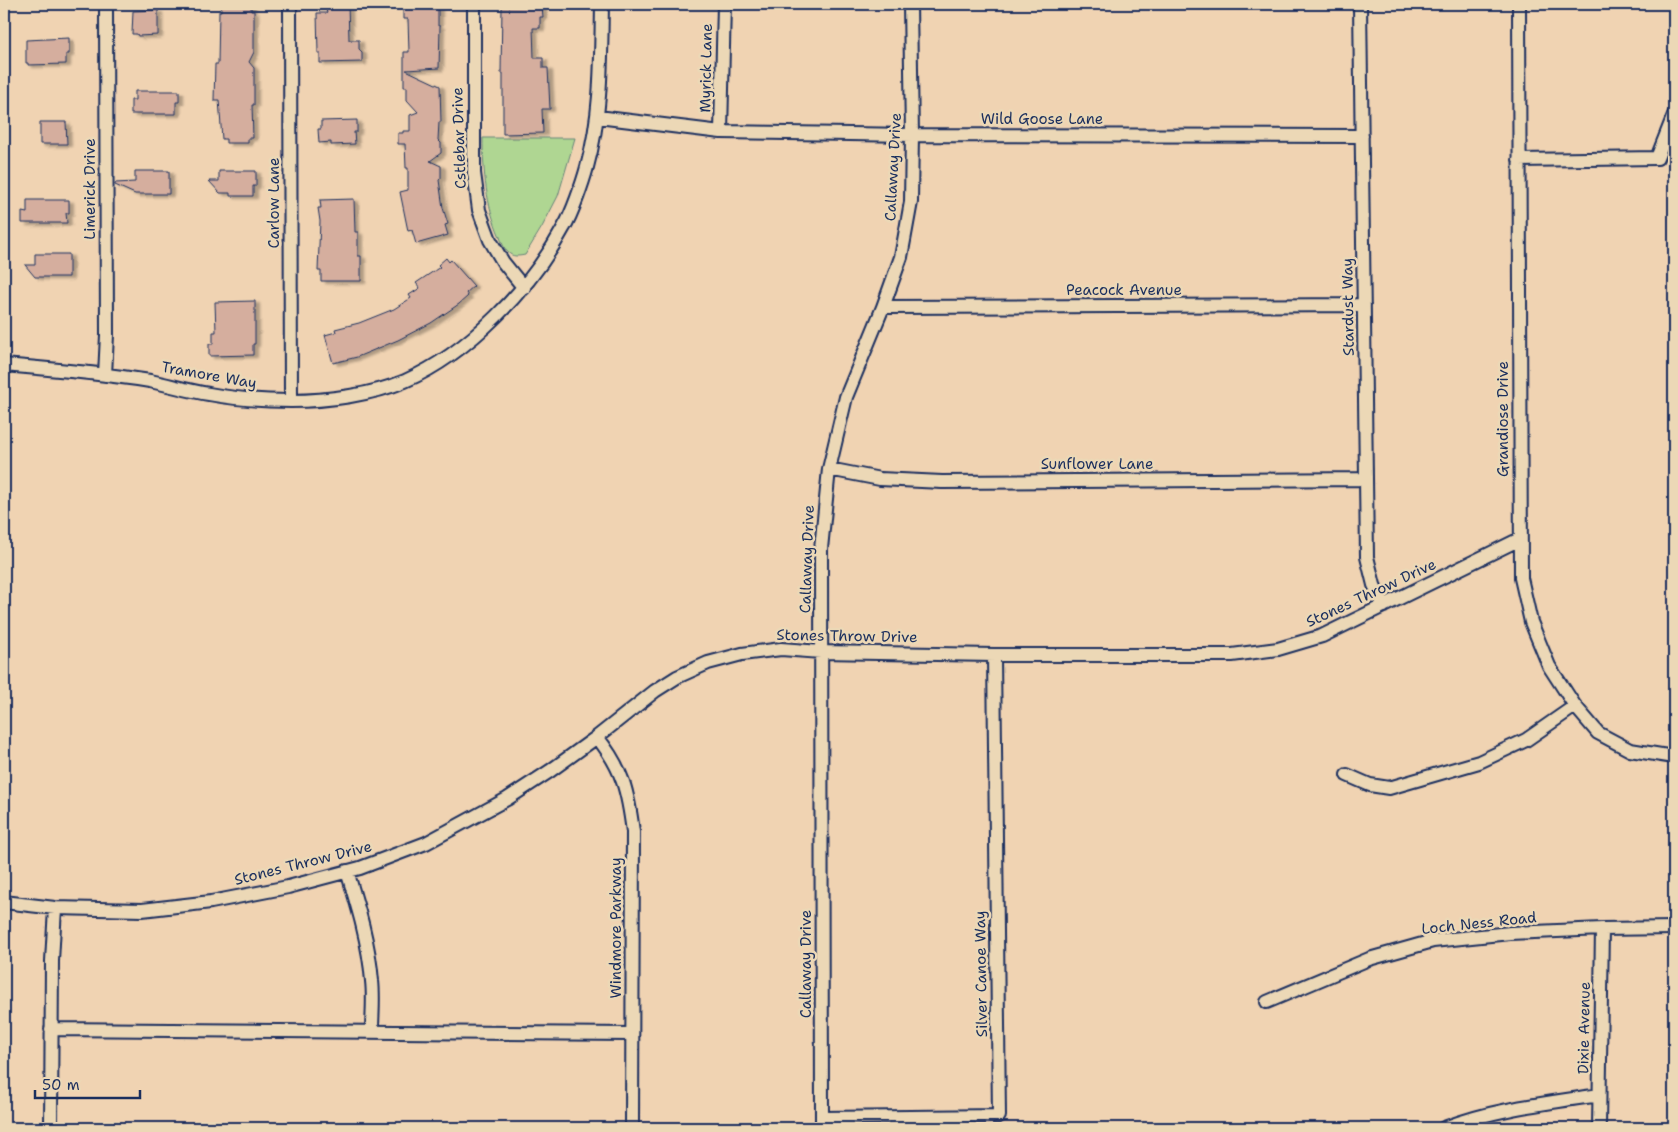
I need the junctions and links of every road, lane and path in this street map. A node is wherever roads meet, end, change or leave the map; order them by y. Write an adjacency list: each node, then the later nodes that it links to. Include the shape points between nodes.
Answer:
1 (106, 4): 19 (street, Limerick Drive)
2 (290, 4): 20 (street, Carlow Lane)
3 (474, 4): 15 (street, Cstlebar Drive, via 474,173 479,210 490,240)
4 (602, 4): 10 (street, Tramore Way)
5 (724, 4): 11 (street, Myrick Lane)
6 (910, 4): 12 (street, Callaway Drive)
7 (1360, 4): 13 (street, Stardust Way)
8 (1518, 4): 14 (street, Grandiose Drive)
9 (1674, 115): 14 (street, via 1657,158)
10 (598, 117): 11 (street, Wild Goose Lane); 15 (street, Tramore Way, via 587,168 565,226)
11 (722, 132): 12 (street, Wild Goose Lane)
12 (912, 135): 13 (street, Wild Goose Lane); 17 (street, Callaway Drive, via 910,202 901,257)
13 (1362, 136): 16 (street, Stardust Way)
14 (1519, 160): 23 (street, Grandiose Drive)
15 (524, 288): 20 (street, Tramore Way, via 490,323 449,356 405,381 361,394)
16 (1364, 305): 17 (street, Peacock Avenue); 22 (street, Stardust Way)
17 (883, 307): 21 (street, Callaway Drive, via 846,397)
18 (4, 365): 19 (street, Tramore Way)
19 (105, 375): 20 (street, Tramore Way, via 250,400)
20 (291, 401)
21 (829, 469): 22 (street, Sunflower Lane, via 880,478 942,482); 25 (street, Callaway Drive, via 821,549)
22 (1366, 479): 24 (street, Stardust Way, via 1367,557 1374,585)
23 (1520, 540): 24 (street, Stones Throw Drive); 27 (street, Grandiose Drive, via 1521,578 1531,622 1549,666)
24 (1384, 606): 26 (street, Stones Throw Drive, via 1322,636 1278,649 1232,655)
25 (821, 652): 26 (street, Stones Throw Drive); 28 (street, Stones Throw Drive, via 781,649 708,663 654,691); 41 (street, Callaway Drive)
26 (994, 655): 41 (street, Silver Canoe Way, via 999,1116)
27 (1575, 706): 29 (street, Grandiose Drive, via 1598,733 1630,750); 30 (street, via 1526,740 1479,762 1389,788 1370,785)
28 (597, 737): 31 (street, Stones Throw Drive, via 508,799 426,843); 39 (street, Windmore Parkway, via 622,776 630,806 633,832)
29 (1674, 758)
30 (1347, 775)
31 (347, 871): 33 (street, Stones Throw Drive, via 288,887 201,903 142,910); 38 (street, via 368,947)
32 (4, 902): 33 (street, Stones Throw Drive)
33 (55, 908): 37 (street)
34 (1674, 928): 35 (street, Loch Ness Road)
35 (1602, 929): 36 (street, Loch Ness Road, via 1510,933 1433,941 1369,959); 40 (street, Dixie Avenue)
36 (1267, 1002)
37 (52, 1029): 38 (street); 42 (street)
38 (372, 1032): 39 (street)
39 (632, 1034): 43 (street, Windmore Parkway)
40 (1599, 1095): 44 (street, via 1521,1108); 45 (street, Dixie Avenue)
41 (822, 1123)
42 (51, 1128)
43 (632, 1128)
44 (1444, 1128)
45 (1599, 1128)

